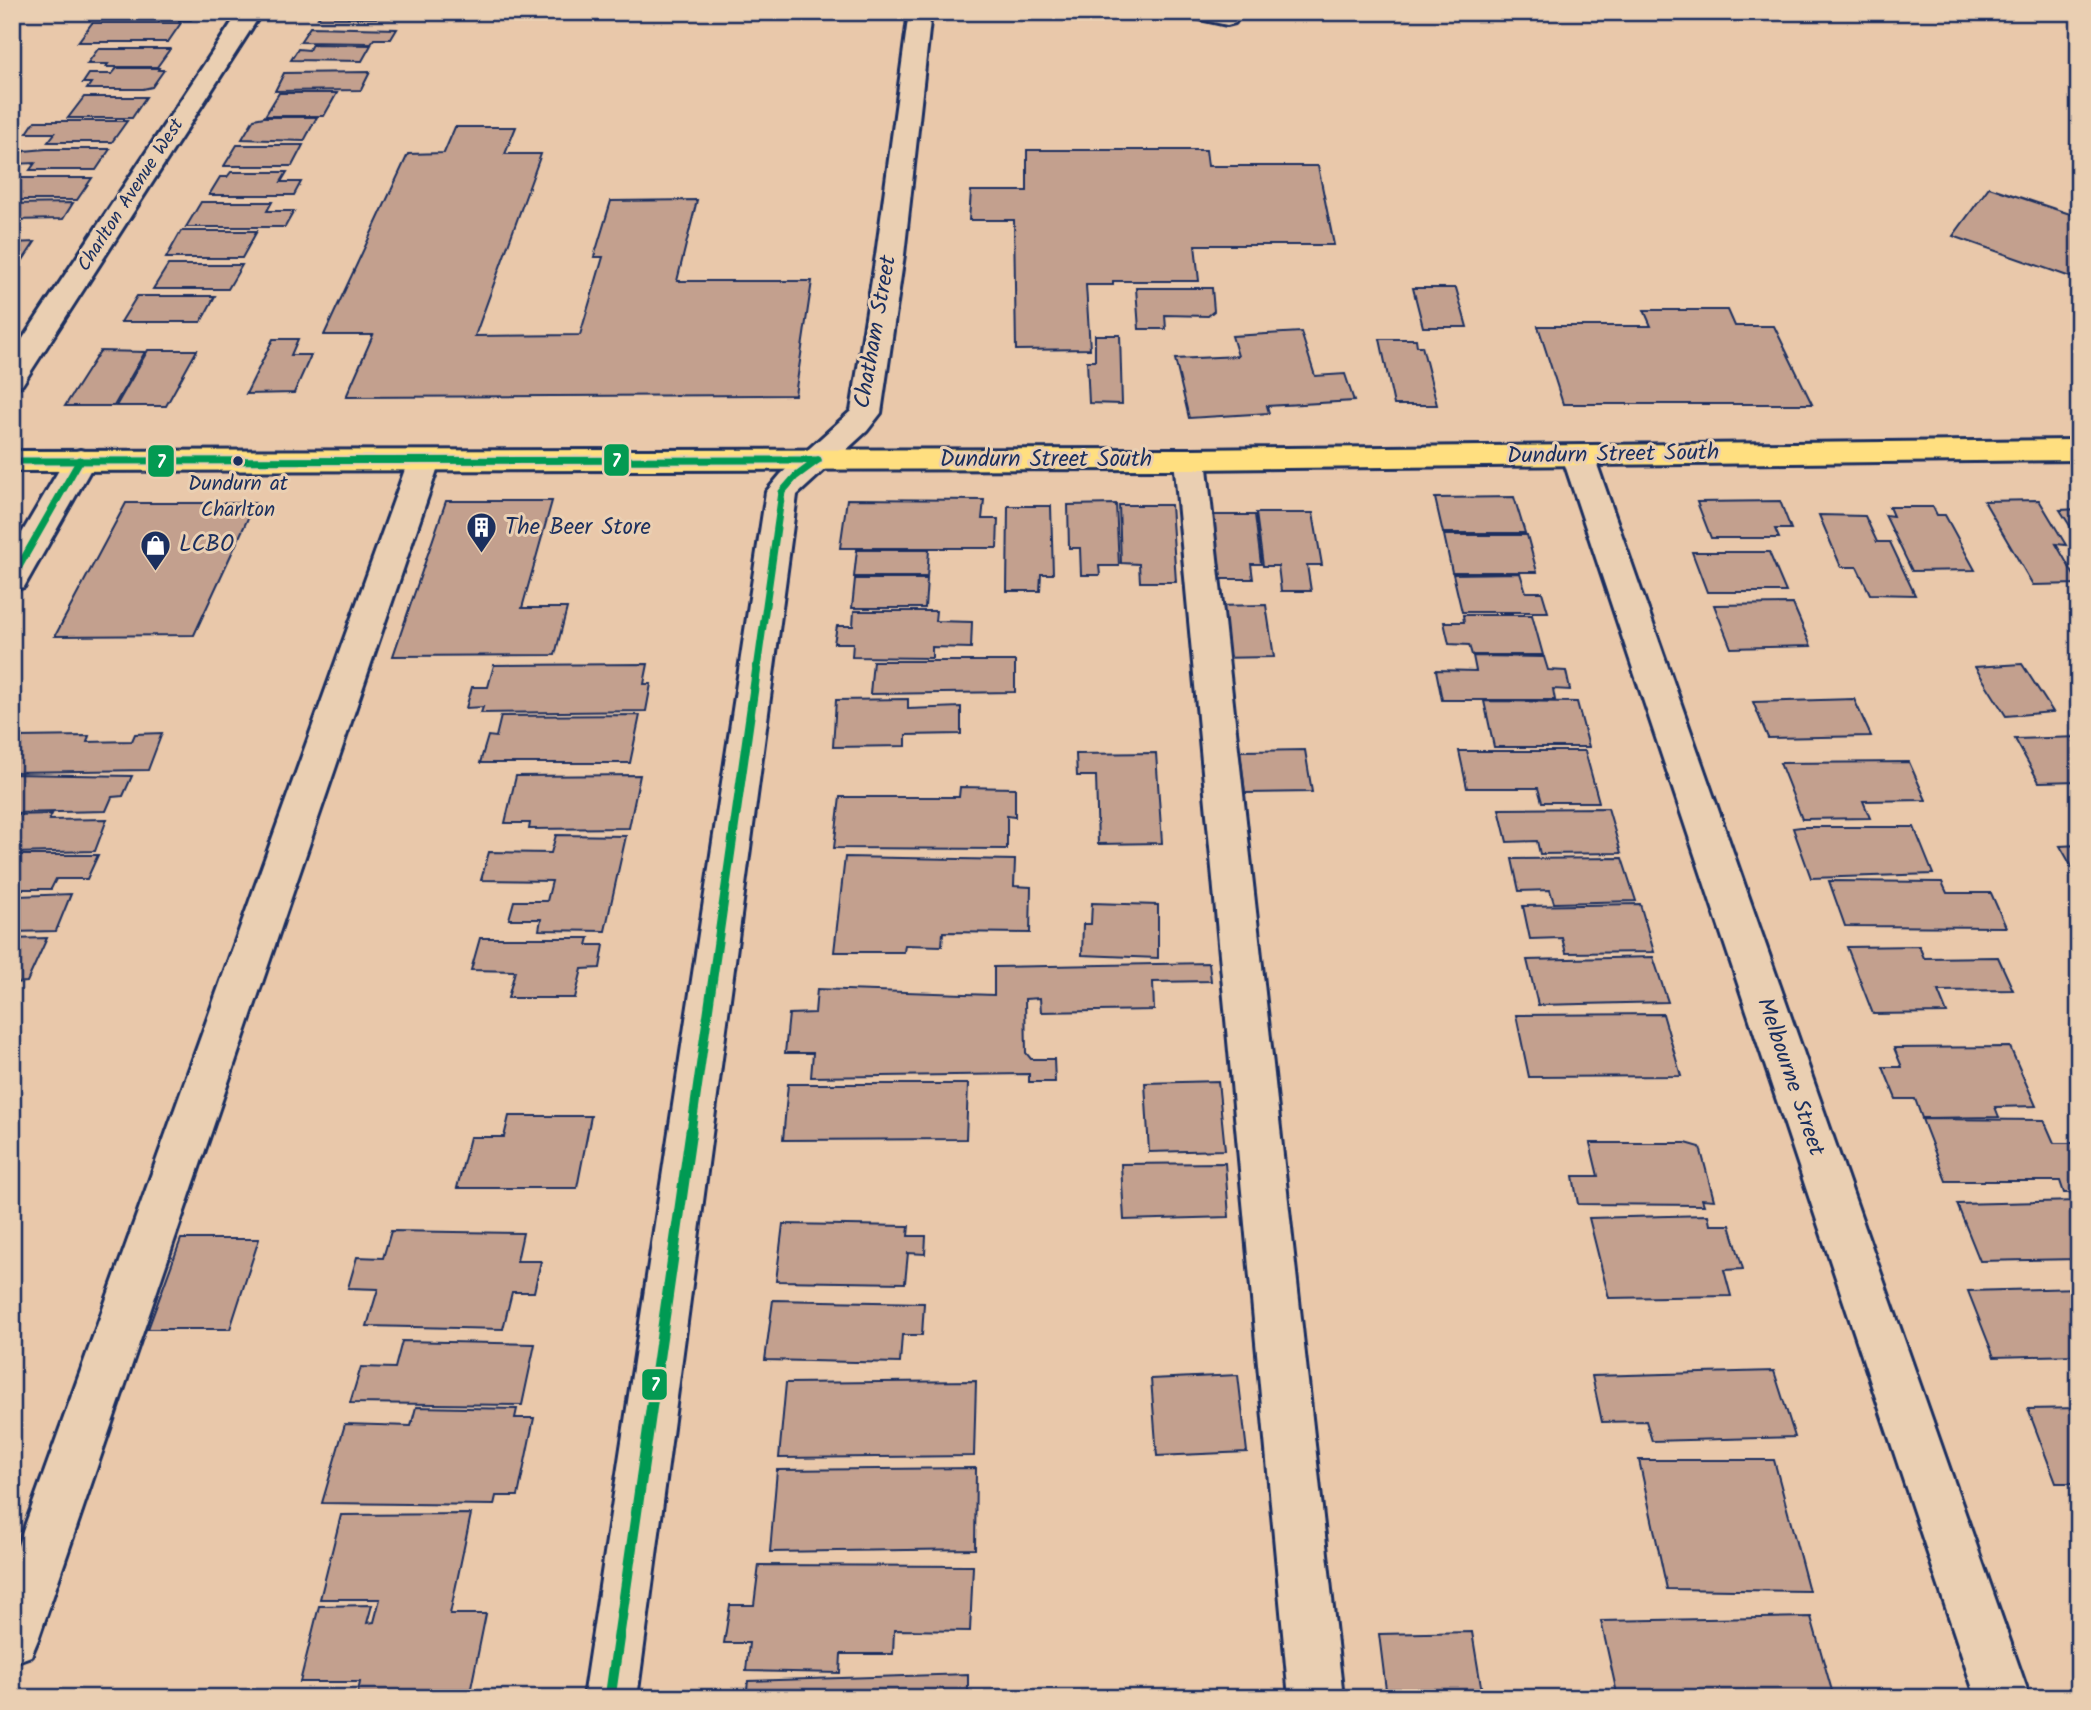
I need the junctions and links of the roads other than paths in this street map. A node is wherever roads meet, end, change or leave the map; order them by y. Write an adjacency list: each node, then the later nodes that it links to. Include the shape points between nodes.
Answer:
1 (251, 12): 5 (street, Charlton Avenue West)
2 (1199, 12): 3 (street)
3 (1227, 18)
4 (919, 22): 10 (street, Chatham Street, via 866,413)
5 (12, 379)
6 (2079, 450): 7 (main road, Dundurn Street South)
7 (1578, 456): 8 (main road, Dundurn Street South); 17 (street, Melbourne Street)
8 (1190, 459): 10 (main road, Dundurn Street South); 16 (street)
9 (80, 460): 11 (main road, Dundurn Street South); 12 (main road, Dundurn Street South); 13 (street)
10 (818, 460): 12 (main road, Dundurn Street South); 15 (street, Chatham Street, via 782,492)
11 (12, 461)
12 (424, 461): 14 (street)
13 (12, 579)
14 (12, 1636)
15 (610, 1698)
16 (1316, 1698)
17 (2003, 1698)

